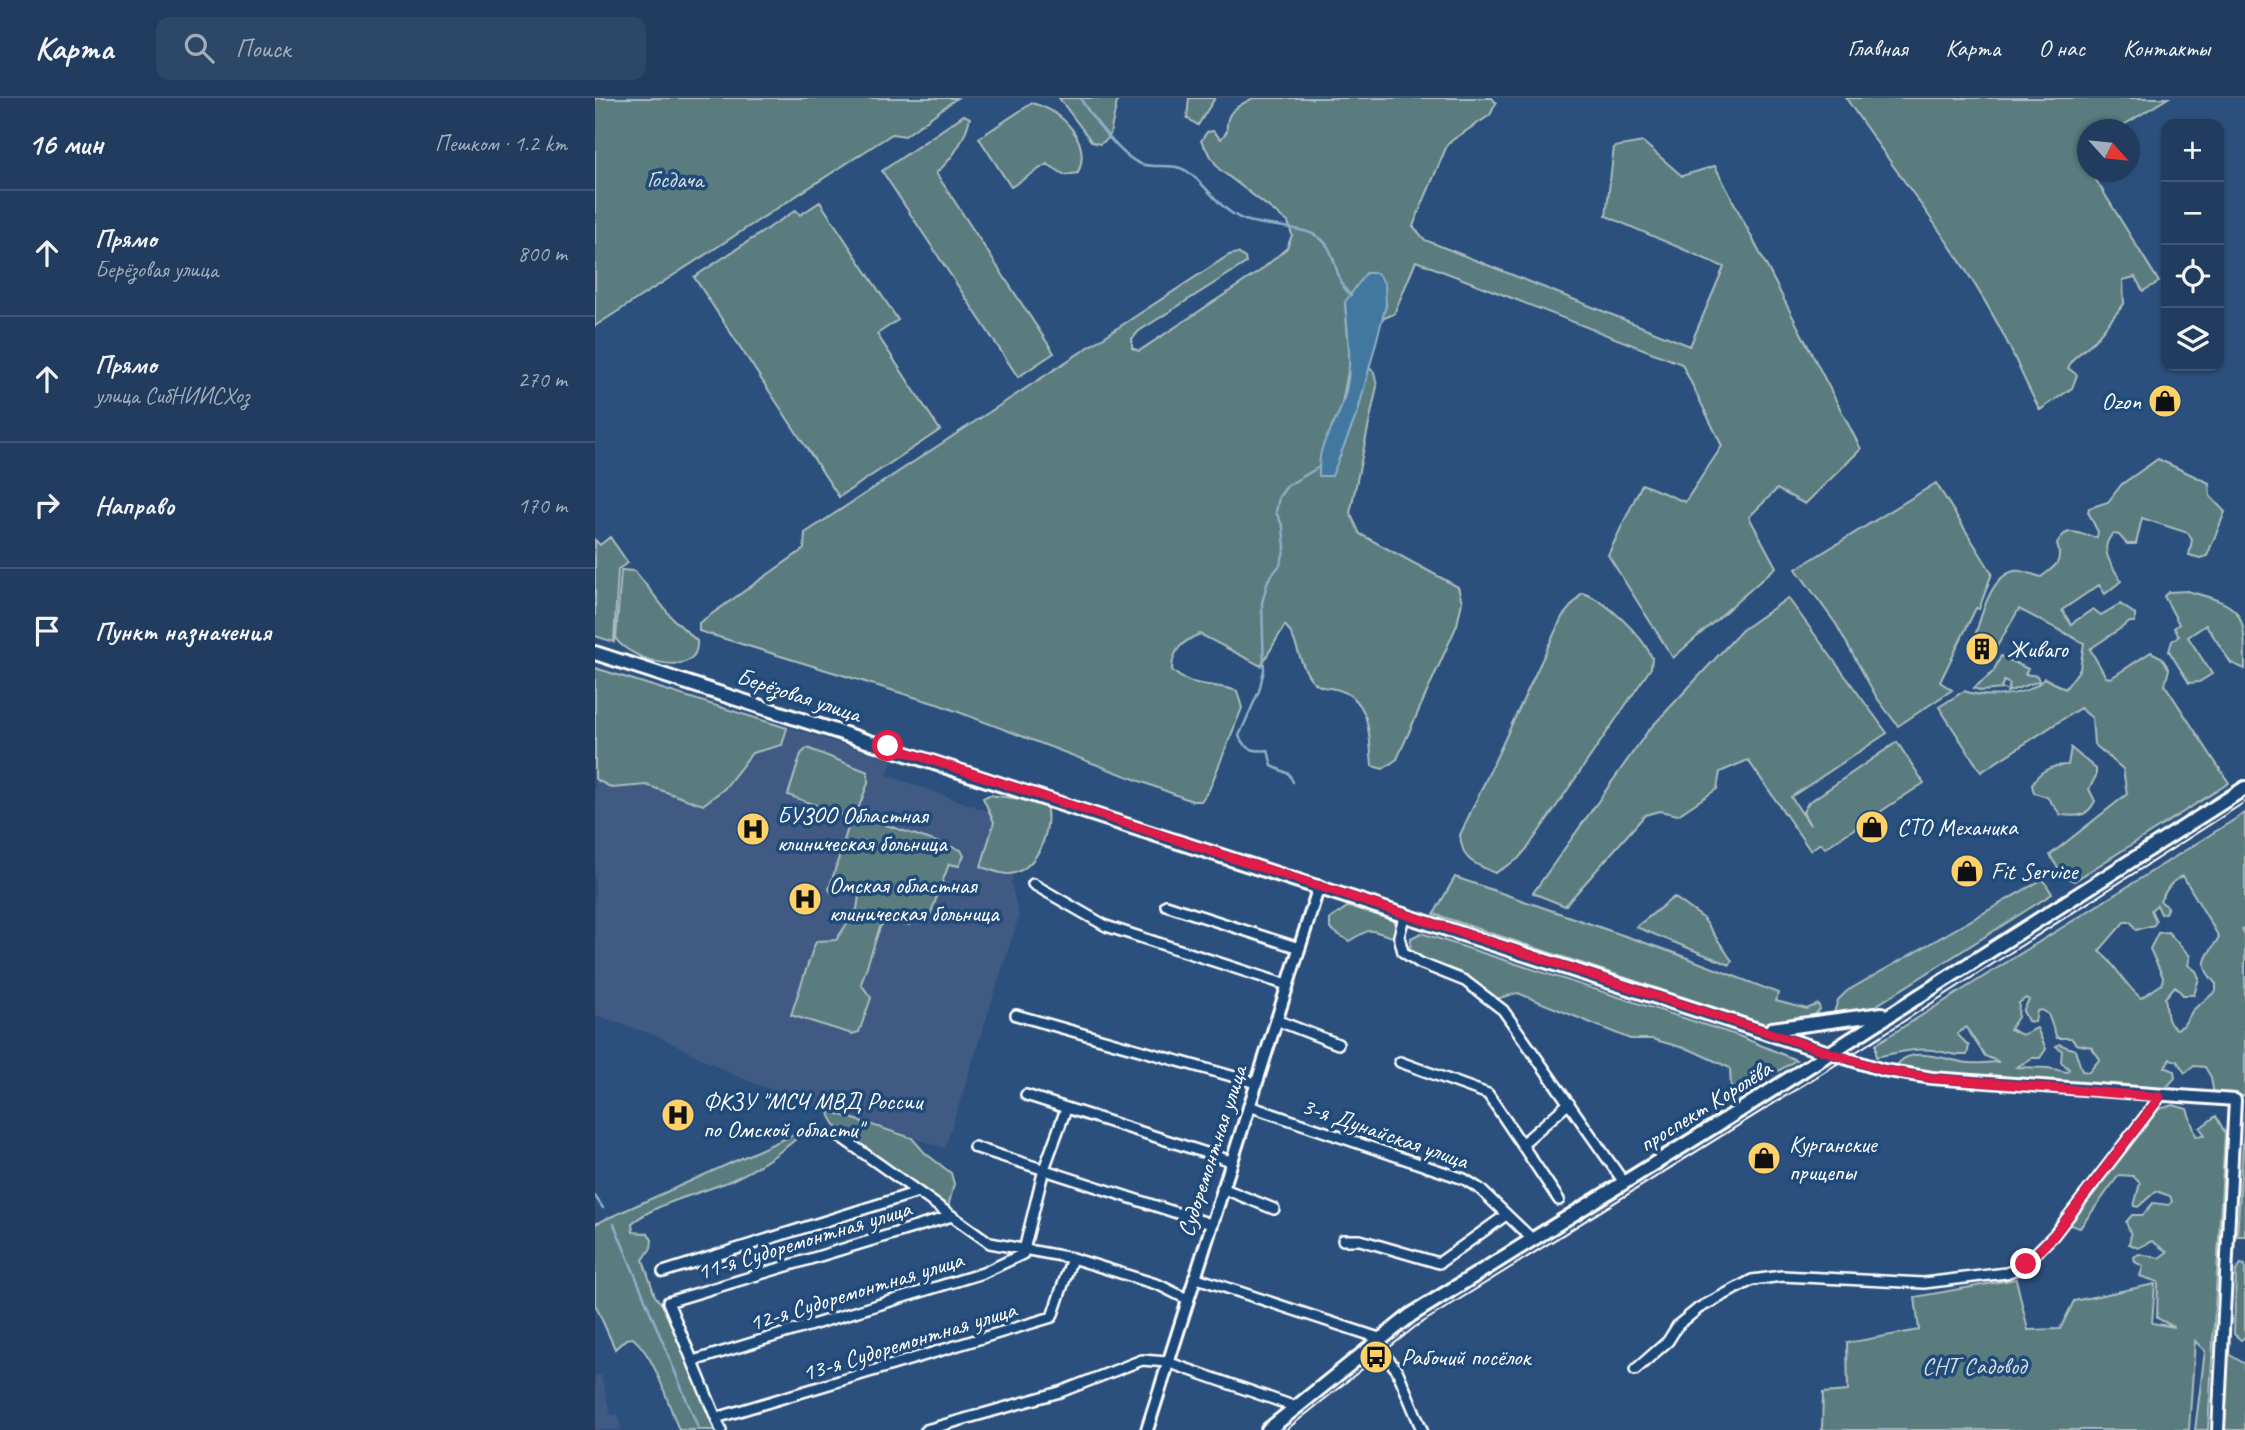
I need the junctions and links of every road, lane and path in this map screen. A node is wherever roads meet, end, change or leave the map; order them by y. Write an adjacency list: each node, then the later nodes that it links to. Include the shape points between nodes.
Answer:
1 (595, 653): 4 (main road, Берёзовая улица)
2 (2245, 788): 9 (main road, проспект Королёва)
3 (1033, 884): 8 (street, via 1106,926)
4 (1319, 886): 6 (main road, Берёзовая улица); 7 (street, Судоремонтная улица)
5 (1166, 905): 7 (street)
6 (1405, 914): 12 (main road, Берёзовая улица); 20 (street, via 1399,936 1403,952 1453,974 1495,1002)
7 (1299, 948): 8 (street, Судоремонтная улица)
8 (1287, 985): 11 (street, Судоремонтная улица)
9 (1893, 1012): 12 (main road); 14 (main road, проспект Королёва)
10 (1016, 1015): 16 (street)
11 (1276, 1020): 13 (street); 16 (street, Судоремонтная улица)
12 (1763, 1029): 14 (main road, Берёзовая улица)
13 (1338, 1044)
14 (1829, 1053): 18 (street, via 1907,1075); 28 (main road, проспект Королёва)
15 (1400, 1062): 24 (street, via 1489,1094)
16 (1256, 1083): 21 (street, Судоремонтная улица)
17 (1025, 1096): 22 (street)
18 (2160, 1097): 19 (street); 46 (street, via 2054,1235 2022,1267 1924,1283 1782,1276 1752,1280 1699,1308)
19 (2240, 1100): 54 (street)
20 (1569, 1103): 24 (street); 28 (street)
21 (1248, 1106): 26 (street, Судоремонтная улица); 33 (street, 3-я Дунайская улица, via 1464,1179)
22 (1066, 1109): 26 (street); 27 (street)
23 (838, 1135): 30 (street)
24 (1522, 1144): 31 (street)
25 (974, 1147): 27 (street)
26 (1231, 1161): 29 (street, Судоремонтная улица)
27 (1044, 1169): 35 (street); 38 (street)
28 (1623, 1181): 36 (main road, проспект Королёва)
29 (1222, 1188): 32 (street); 35 (street, Судоремонтная улица)
30 (918, 1192): 34 (street); 40 (street)
31 (1559, 1200)
32 (1274, 1209)
33 (1506, 1215): 36 (street, 3-я Дунайская улица); 37 (street, via 1439,1263 1360,1240)
34 (952, 1216): 38 (street, via 990,1243); 44 (street, 11-я Судоремонтная улица, via 668,1302)
35 (1211, 1224): 41 (street, Судоремонтная улица)
36 (1531, 1238): 43 (main road, проспект Королёва)
37 (1343, 1240)
38 (1024, 1250): 39 (street); 44 (street, 12-я Судоремонтная улица, via 1019,1258 983,1273)
39 (1072, 1258): 42 (street, via 1159,1285); 48 (street, 13-я Судоремонтная улица, via 1052,1317)
40 (663, 1272)
41 (1194, 1277): 42 (street, Судоремонтная улица); 43 (street)
42 (1187, 1299): 45 (street, Судоремонтная улица)
43 (1377, 1340): 47 (main road, проспект Королёва); 53 (street, via 1397,1370)
44 (693, 1361): 48 (street)
45 (1167, 1362): 47 (street); 50 (street, via 1142,1360 1060,1392); 51 (street, Судоремонтная улица)
46 (1635, 1370)
47 (1296, 1407): 52 (main road, проспект Королёва)
48 (716, 1418): 49 (street)
49 (721, 1430)
50 (926, 1430)
51 (1147, 1430)
52 (1268, 1430)
53 (1422, 1430)
54 (2218, 1430)

